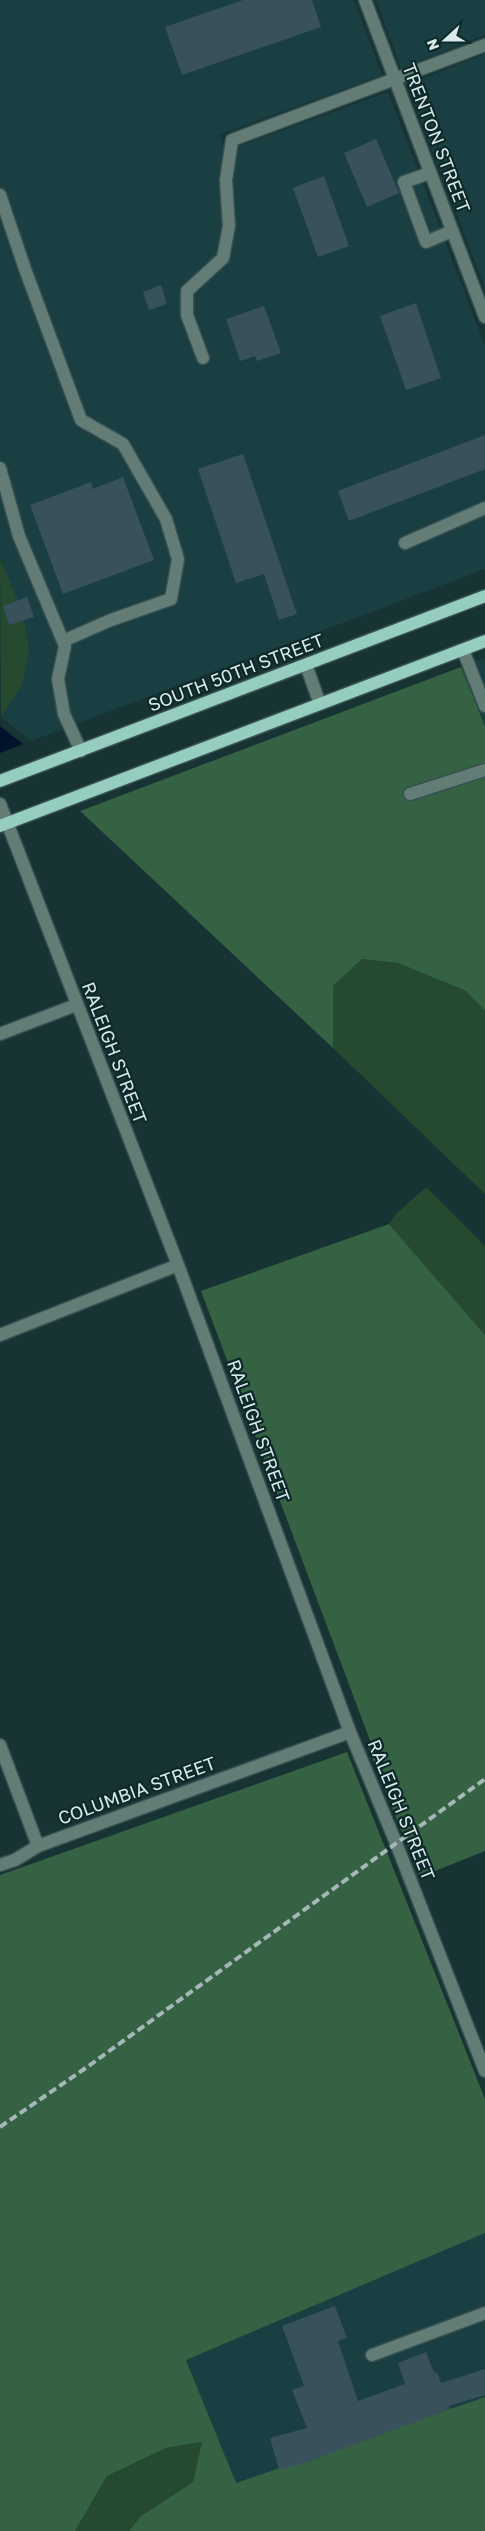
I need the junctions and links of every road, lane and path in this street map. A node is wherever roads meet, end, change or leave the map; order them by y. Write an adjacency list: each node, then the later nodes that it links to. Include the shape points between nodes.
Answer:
1 (365, 0): 3 (street, TRENTON STREET)
2 (485, 45): 3 (street)
3 (394, 80): 4 (street, TRENTON STREET); 8 (street, via 232,140 226,180 229,226 223,258 187,291 187,315)
4 (430, 173): 6 (street, TRENTON STREET); 6 (street, via 404,182 426,242)
5 (0, 195): 13 (street, via 81,420 123,444 166,519 178,559 171,599)
6 (452, 231): 7 (street, TRENTON STREET)
7 (485, 317)
8 (203, 358)
9 (0, 468): 13 (street, via 20,536)
10 (485, 508): 11 (street)
11 (405, 543)
12 (485, 596): 16 (main road, SOUTH 50TH STREET)
13 (63, 641): 19 (street, via 65,646 58,679 64,714)
14 (485, 641): 15 (main road)
15 (463, 650): 17 (main road); 18 (street)
16 (306, 665): 17 (street); 19 (main road, SOUTH 50TH STREET)
17 (320, 704): 24 (main road)
18 (485, 706)
19 (81, 750): 21 (main road, SOUTH 50TH STREET)
20 (485, 770): 22 (street)
21 (0, 781)
22 (410, 794)
23 (0, 804): 24 (street, RALEIGH STREET)
24 (4, 824): 25 (street, RALEIGH STREET)
25 (76, 1005): 26 (street); 27 (street, RALEIGH STREET)
26 (0, 1034)
27 (178, 1265): 28 (street); 29 (street, RALEIGH STREET)
28 (0, 1335)
29 (350, 1732): 31 (street, COLUMBIA STREET); 33 (street, RALEIGH STREET)
30 (0, 1745): 31 (street)
31 (38, 1846): 32 (street, COLUMBIA STREET)
32 (0, 1865)
33 (485, 2070)
34 (485, 2313): 35 (street)
35 (372, 2355)

